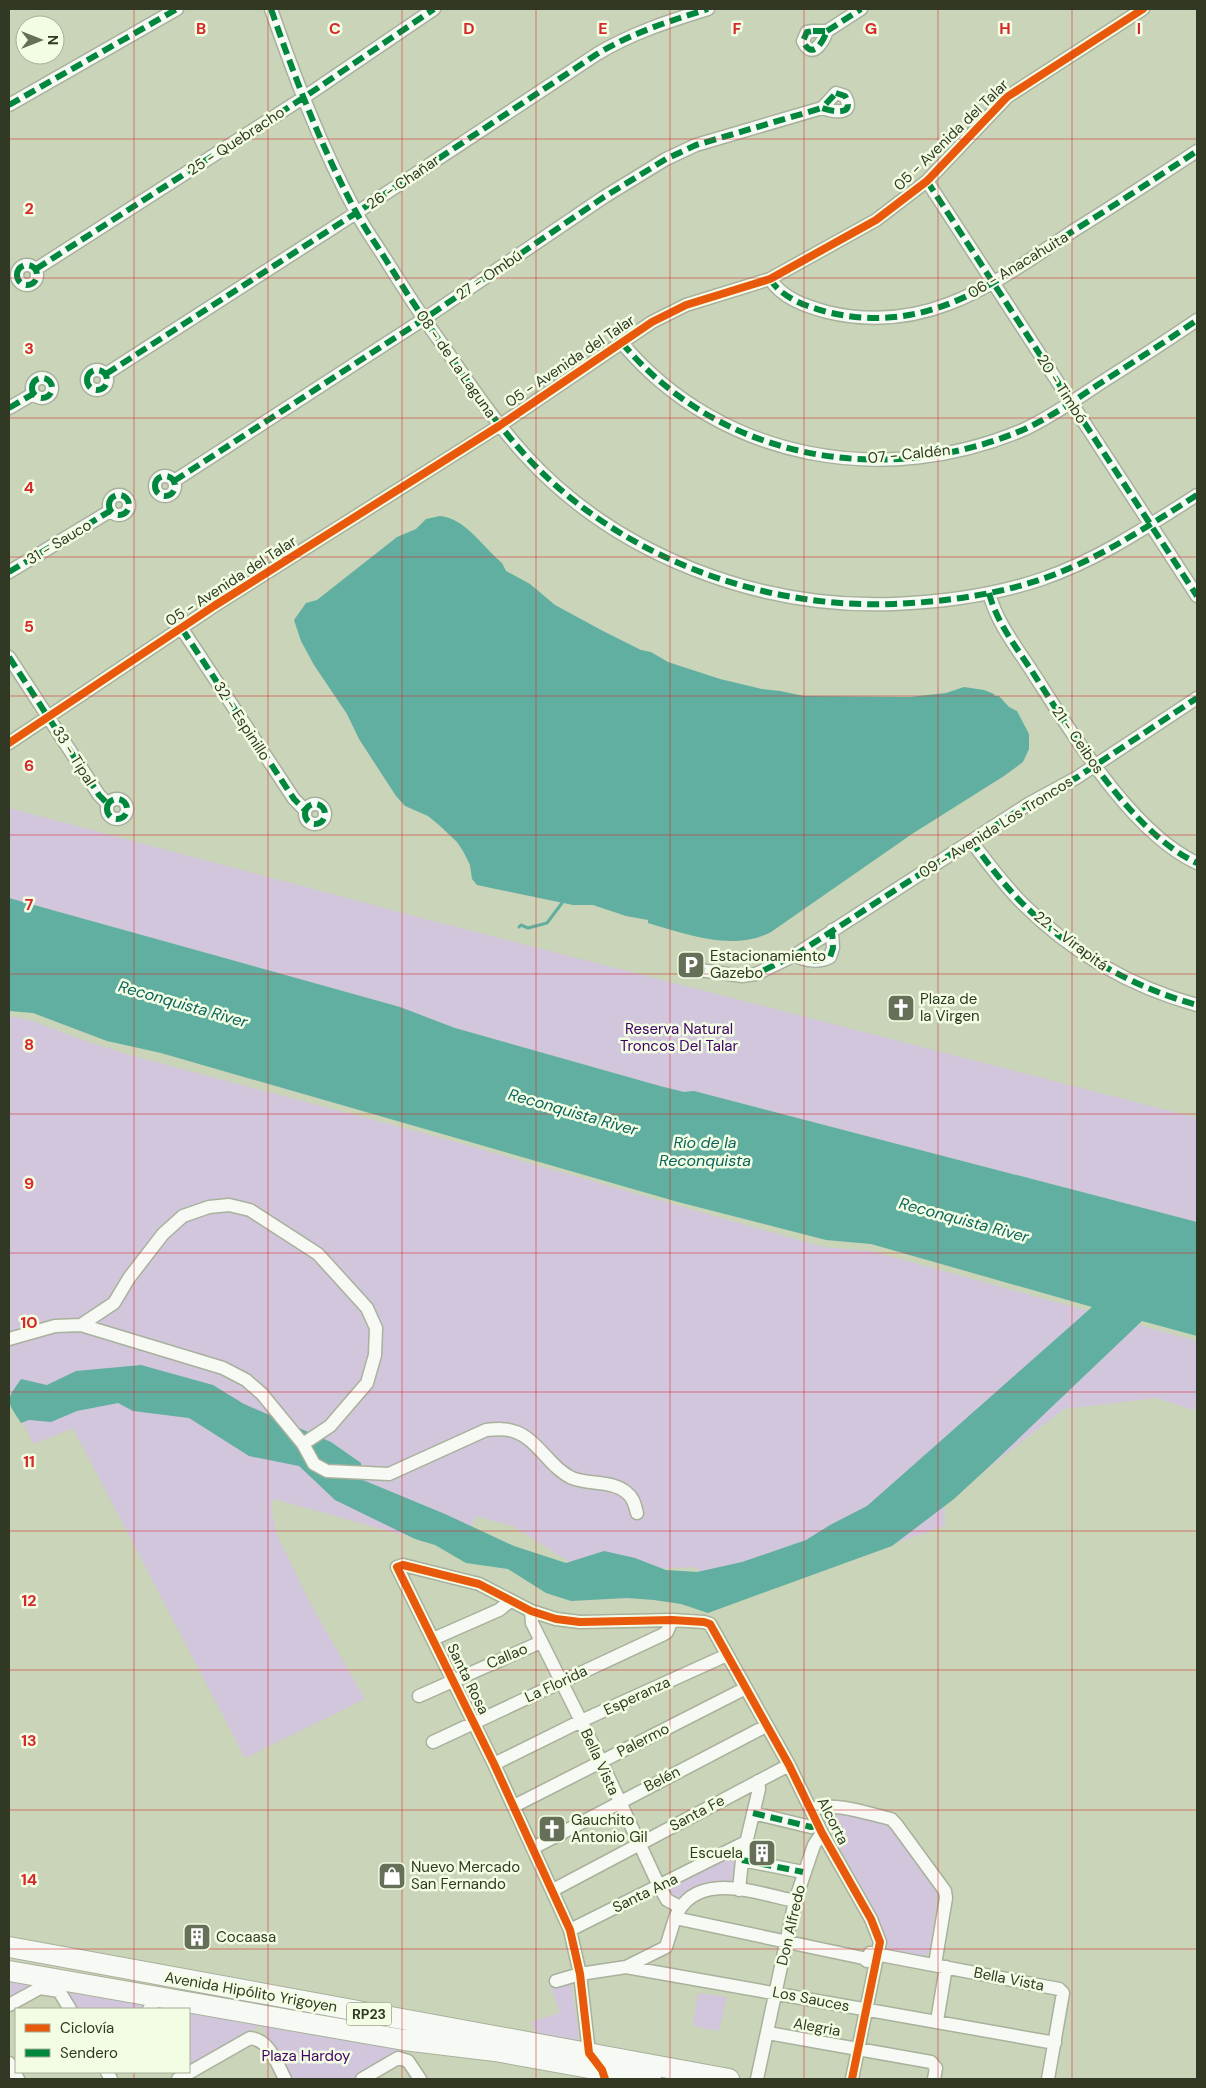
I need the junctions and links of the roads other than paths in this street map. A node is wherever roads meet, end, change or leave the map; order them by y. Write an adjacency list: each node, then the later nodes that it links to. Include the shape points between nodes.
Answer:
1 (177, 9): 9 (street)
2 (271, 9): 8 (street, 08 - de La Laguna)
3 (434, 9): 8 (street, 25 - Quebracho)
4 (708, 9): 13 (street, 26 - Chañar, via 646,29 615,43)
5 (861, 9): 7 (street)
6 (1142, 9): 12 (street, 05 - Avenida del Talar, via 1007,97)
7 (827, 31)
8 (302, 98): 13 (street, 08 - de La Laguna); 14 (street, 25 - Quebracho)
9 (9, 105)
10 (822, 108): 17 (street, 27 - Ombú, via 678,152 604,197)
11 (1197, 151): 16 (street, 06 - Anacahuita)
12 (927, 181): 15 (street, 05 - Avenida del Talar, via 876,220); 16 (street, 20 - Timbó)
13 (356, 213): 17 (street, 08 - de La Laguna); 20 (street, 26 - Chañar)
14 (36, 269)
15 (770, 279): 16 (street, 06 - Anacahuita, via 776,289 797,302 864,318 930,310 958,301); 19 (street, 05 - Avenida del Talar, via 676,309)
16 (993, 283): 22 (street, 20 - Timbó)
17 (424, 319): 24 (street, 08 - de La Laguna); 25 (street, 27 - Ombú)
18 (1197, 320): 22 (street, 07 - Caldén)
19 (622, 343): 22 (street, 07 - Caldén, via 680,399 735,430 797,451 832,457 871,460 937,454 1005,437); 24 (street, 05 - Avenida del Talar)
20 (106, 374)
21 (33, 394): 23 (street)
22 (1071, 403): 28 (street, 20 - Timbó)
23 (9, 408)
24 (499, 426): 30 (street, 08 - de La Laguna, via 527,458 592,514 641,545 701,572 762,591 854,604 905,603); 32 (street, 05 - Avenida del Talar)
25 (174, 481)
26 (1197, 495): 28 (street, 08 - de La Laguna)
27 (110, 511): 29 (street, 31 - Sauco)
28 (1150, 525): 30 (street, 08 - de La Laguna, via 1123,542 1059,572); 31 (street, 20 - Timbó)
29 (9, 572)
30 (990, 593): 37 (street, 21 - Ceibos, via 998,619 1070,732)
31 (1197, 596)
32 (182, 629): 35 (street, 05 - Avenida del Talar); 39 (street, 32 - Espinillo, via 294,799)
33 (9, 657): 35 (street, 33 - Tipal)
34 (1197, 698): 37 (street, 09 - Avenida Los Troncos)
35 (49, 717): 36 (street, 05 - Avenida del Talar); 38 (street, 33 - Tipal)
36 (9, 743)
37 (1095, 765): 40 (street, 09 - Avenida Los Troncos); 41 (street, 21 - Ceibos, via 1141,821 1171,847)
38 (108, 804)
39 (305, 810)
40 (971, 841): 42 (street, 09 - Avenida Los Troncos); 45 (street, 22 - Virapitá, via 1021,902 1081,952 1140,985)
41 (1197, 863)
42 (832, 930): 43 (street, 09 - Avenida Los Troncos); 43 (street, via 830,957 817,960 801,959)
43 (795, 955): 44 (street, 09 - Avenida Los Troncos, via 756,974 742,976)
44 (693, 969)
45 (1197, 1005)
46 (81, 1324): 47 (street, via 55,1326); 48 (street, via 223,1368 246,1380 262,1394); 48 (street, via 114,1303 163,1234 183,1216 209,1207 229,1205 250,1210 318,1254 367,1308 376,1328 375,1355 367,1383 330,1426)
47 (9, 1339)
48 (303, 1444): 49 (street, via 314,1464 327,1471 389,1474 486,1430 502,1428 517,1432 561,1472 574,1479 627,1492)
49 (637, 1513)
50 (510, 1601): 51 (street, Santa Rosa); 53 (street, via 499,1610); 53 (street, Santa Rosa, via 478,1584 403,1565 398,1567)
51 (531, 1611): 52 (street, Santa Rosa, via 567,1621); 54 (street, Bella Vista, via 532,1623)
52 (672, 1620): 55 (street, Alcorta, via 710,1624); 57 (street, La Florida, via 662,1635)
53 (433, 1639): 56 (street, Santa Rosa)
54 (541, 1642): 56 (street, Callao); 57 (street, Bella Vista)
55 (727, 1655): 58 (street, Alcorta); 61 (street, Esperanza)
56 (453, 1679): 59 (street, Callao); 60 (street, Santa Rosa)
57 (561, 1681): 60 (street, La Florida); 61 (street, Bella Vista)
58 (746, 1688): 62 (street, Alcorta); 64 (street, Palermo)
59 (419, 1696)
60 (474, 1722): 63 (street, La Florida); 65 (street, Santa Rosa)
61 (581, 1722): 64 (street, Bella Vista); 65 (street, Esperanza)
62 (766, 1726): 66 (street, Alcorta); 68 (street, Belén)
63 (433, 1742)
64 (601, 1761): 68 (street, Bella Vista); 69 (street, Palermo)
65 (494, 1764): 69 (street, Santa Rosa)
66 (789, 1765): 67 (street, Santa Fe); 70 (street, Alcorta)
67 (758, 1781): 71 (street); 74 (street, Santa Fe)
68 (619, 1802): 74 (street, Bella Vista); 75 (street, Belén)
69 (514, 1806): 75 (street, Santa Rosa)
70 (811, 1810): 72 (street, Alcorta); 89 (street, via 830,1806 891,1819 896,1824 945,1891)
71 (753, 1813): 72 (street); 73 (street)
72 (820, 1829): 77 (street, Don Alfredo); 87 (street, Alcorta, via 871,1919 880,1942)
73 (746, 1842): 76 (street); 78 (street, Santa Ana)
74 (639, 1844): 78 (street, Bella Vista); 79 (street, Santa Fe)
75 (534, 1848): 79 (street, Santa Rosa)
76 (742, 1860): 77 (street); 80 (street)
77 (804, 1872): 81 (street, Don Alfredo)
78 (659, 1886): 82 (street, Bella Vista); 83 (street, Santa Ana)
79 (553, 1890): 83 (street, Santa Rosa)
80 (738, 1890): 81 (street); 82 (street, via 709,1888 685,1900)
81 (795, 1902): 84 (street, Don Alfredo)
82 (677, 1912): 84 (street, Bella Vista); 86 (street)
83 (570, 1930): 93 (street, Santa Rosa)
84 (786, 1942): 87 (street, Bella Vista, via 863,1958); 95 (street, Don Alfredo)
85 (9, 1947): 92 (main road, Avenida Hipólito Yrigoyen / RP23)
86 (666, 1947): 88 (street, Los Sauces); 91 (street)
87 (871, 1956): 89 (street, Bella Vista); 100 (street, Alcorta)
88 (626, 1966): 91 (street, Los Sauces); 93 (street, Los Sauces)
89 (940, 1966): 103 (street); 106 (street, Bella Vista, via 1059,1989 1062,1993)
90 (9, 1971): 97 (main road, Avenida Hipólito Yrigoyen / RP23)
91 (661, 1972): 95 (street, Los Sauces)
92 (150, 1974): 97 (main road); 102 (main road, Avenida Hipólito Yrigoyen / RP23)
93 (580, 1974): 94 (street, Los Sauces); 108 (street, Santa Rosa)
94 (556, 1981)
95 (776, 1992): 100 (street, Los Sauces); 104 (street, Don Alfredo)
96 (9, 2005): 98 (street, via 40,1988 59,1991)
97 (150, 2005): 99 (main road, Avenida Hipólito Yrigoyen / RP23)
98 (69, 2008)
99 (172, 2008)
100 (862, 2008): 103 (street, Los Sauces); 107 (street, Alcorta)
101 (190, 2010): 105 (main road, Avenida Hipólito Yrigoyen / RP23)
102 (389, 2017): 105 (main road); 108 (main road, Avenida Hipólito Yrigoyen / RP23)
103 (937, 2021): 106 (street, Los Sauces)
104 (768, 2032): 107 (street, Alegria); 119 (street, Don Alfredo)
105 (385, 2037): 111 (main road, Avenida Hipólito Yrigoyen / RP23, via 495,2051)
106 (1055, 2043): 123 (street, Bella Vista)
107 (855, 2048): 120 (street, Alcorta); 121 (street, Alcorta); 122 (street, Alegria, via 931,2062 936,2068)
108 (589, 2052): 111 (street, Santa Rosa); 118 (main road, Avenida Hipólito Yrigoyen / RP23)
109 (9, 2063): 112 (street)
110 (191, 2073): 113 (street); 114 (street, via 250,2038 266,2044)
111 (604, 2075): 117 (main road, Avenida Hipólito Yrigoyen / RP23)
112 (18, 2079)
113 (178, 2079)
114 (285, 2079)
115 (362, 2079): 116 (street, via 398,2058 408,2061)
116 (420, 2079)
117 (651, 2079)
118 (729, 2079)
119 (757, 2079)
120 (845, 2079)
121 (852, 2079)
122 (934, 2079)
123 (1048, 2079)

